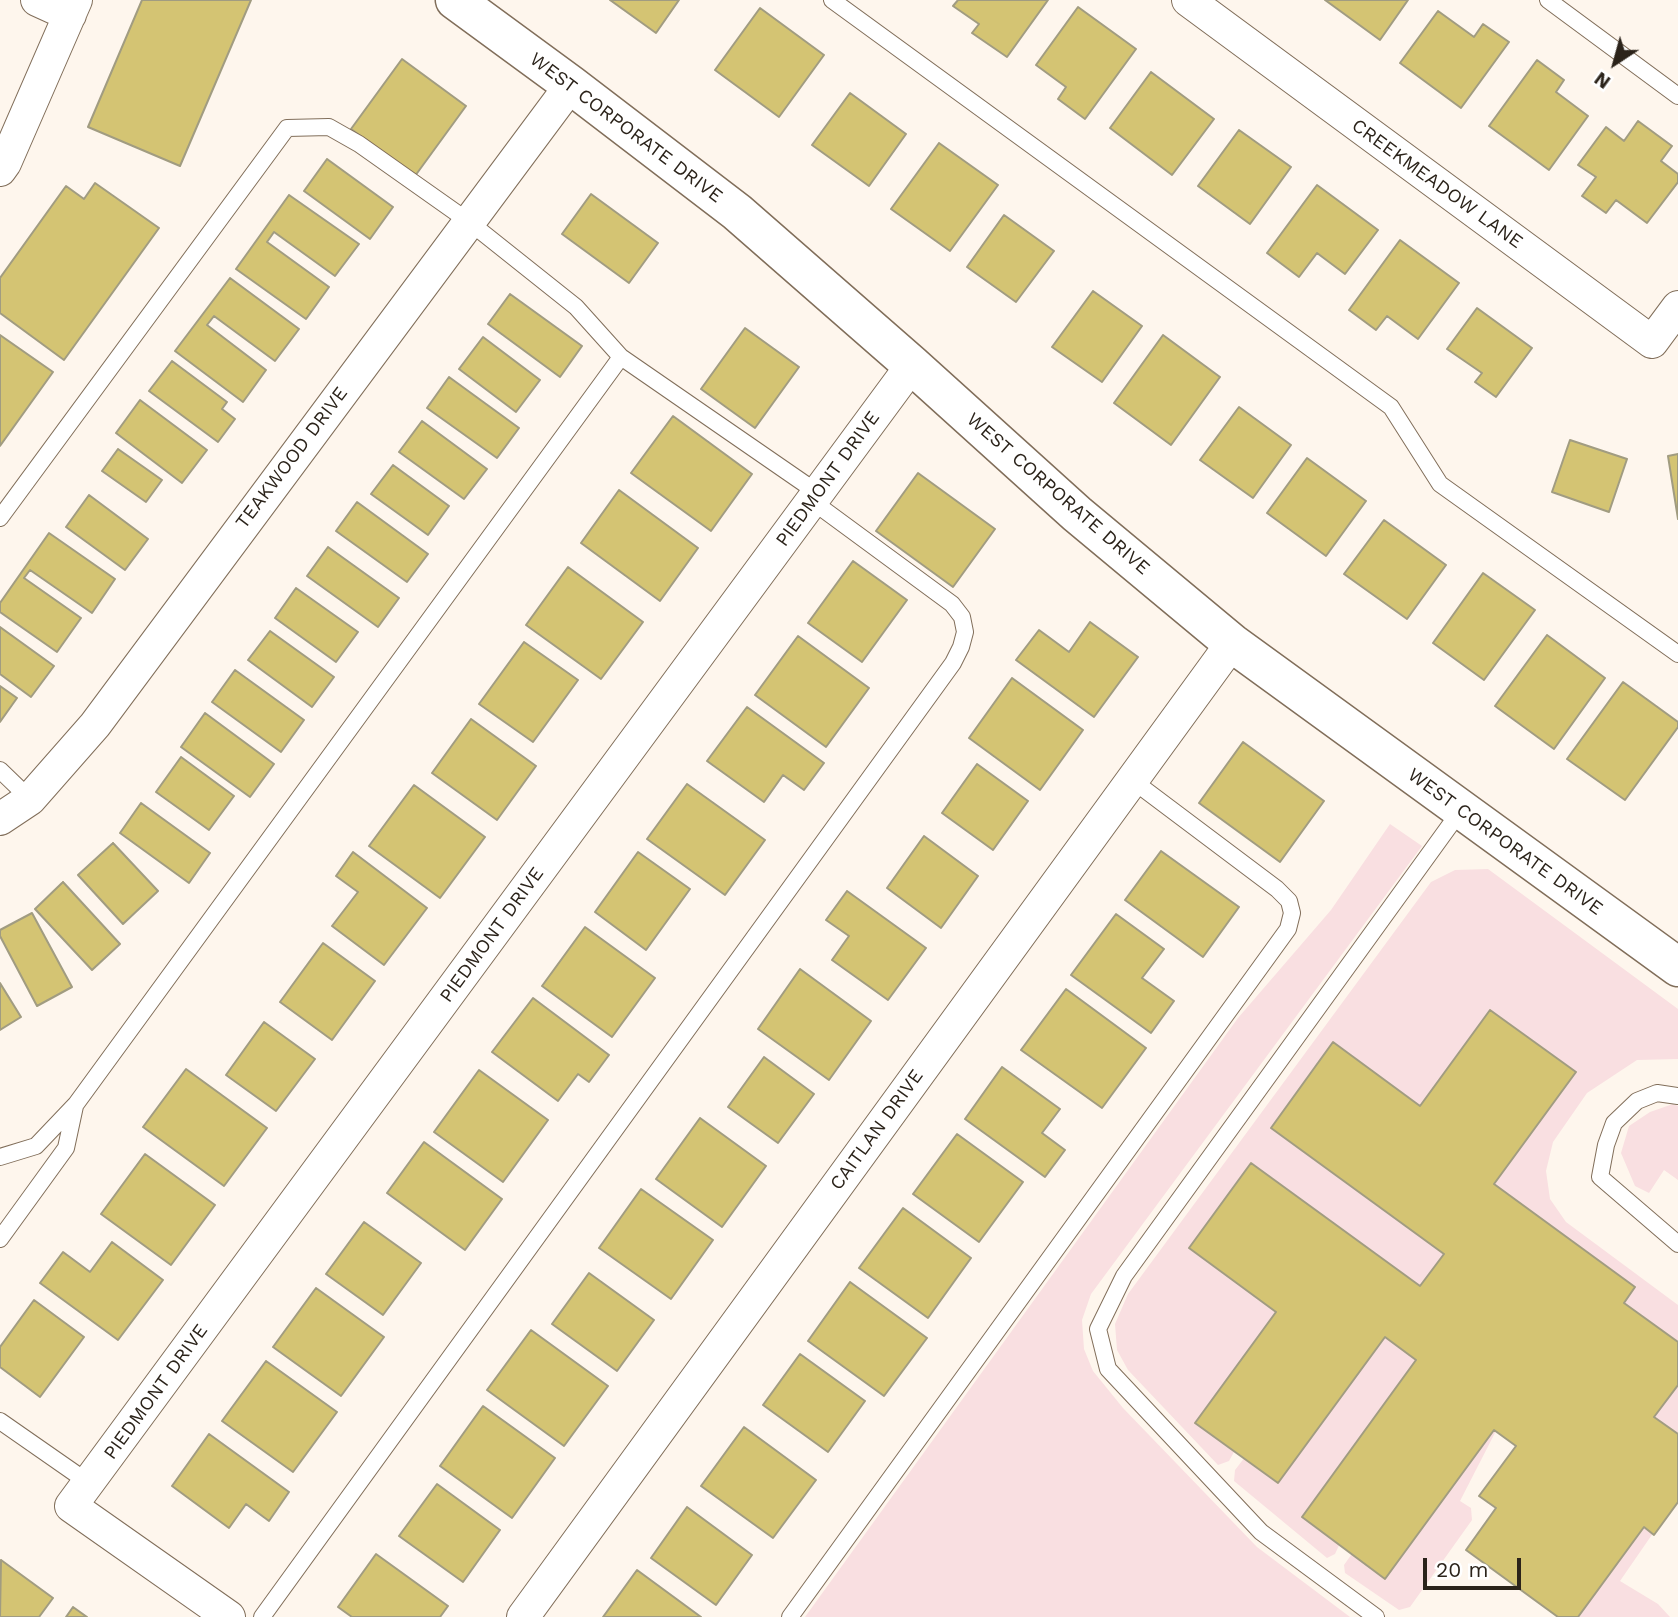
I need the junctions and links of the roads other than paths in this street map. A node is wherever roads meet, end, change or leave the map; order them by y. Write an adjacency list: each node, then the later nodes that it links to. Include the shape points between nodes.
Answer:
1 (37, 0): 6 (street)
2 (455, 0): 7 (street, WEST CORPORATE DRIVE)
3 (832, 0): 17 (lane, via 1391,407 1440,484)
4 (1188, 0): 11 (street, CREEKMEADOW LANE, via 1652,342)
5 (1548, 0): 8 (lane)
6 (73, 7): 9 (street)
7 (571, 85): 10 (street, TEAKWOOD DRIVE); 13 (street, WEST CORPORATE DRIVE, via 737,212)
8 (1678, 96)
9 (0, 170)
10 (468, 221): 12 (lane, via 576,307); 15 (lane, via 329,127 287,128); 20 (street, TEAKWOOD DRIVE, via 94,724)
11 (1678, 307)
12 (621, 358): 14 (lane); 25 (lane)
13 (912, 365): 14 (street, PIEDMONT DRIVE); 16 (street, WEST CORPORATE DRIVE, via 1077,514)
14 (815, 497): 30 (street, PIEDMONT DRIVE); 32 (lane, via 952,604 962,617 961,647)
15 (0, 518)
16 (1232, 643): 19 (street, CAITLAN DRIVE); 21 (street, WEST CORPORATE DRIVE)
17 (1678, 654)
18 (0, 769): 20 (lane)
19 (1132, 780): 33 (street, CAITLAN DRIVE); 34 (lane, via 1277,889 1289,901 1288,929)
20 (30, 799): 22 (street, TEAKWOOD DRIVE)
21 (1461, 810): 23 (street, WEST CORPORATE DRIVE); 35 (lane, via 1124,1276 1098,1329 1108,1369 1261,1532)
22 (0, 819)
23 (1678, 967)
24 (1678, 1096): 28 (lane, via 1657,1093 1637,1101 1614,1123 1600,1177)
25 (76, 1104): 26 (lane, via 36,1146); 27 (lane, via 66,1148)
26 (0, 1157)
27 (0, 1239)
28 (1678, 1244)
29 (0, 1421): 30 (lane)
30 (80, 1494): 31 (street)
31 (229, 1617)
32 (261, 1617)
33 (523, 1617)
34 (790, 1617)
35 (1376, 1617)

